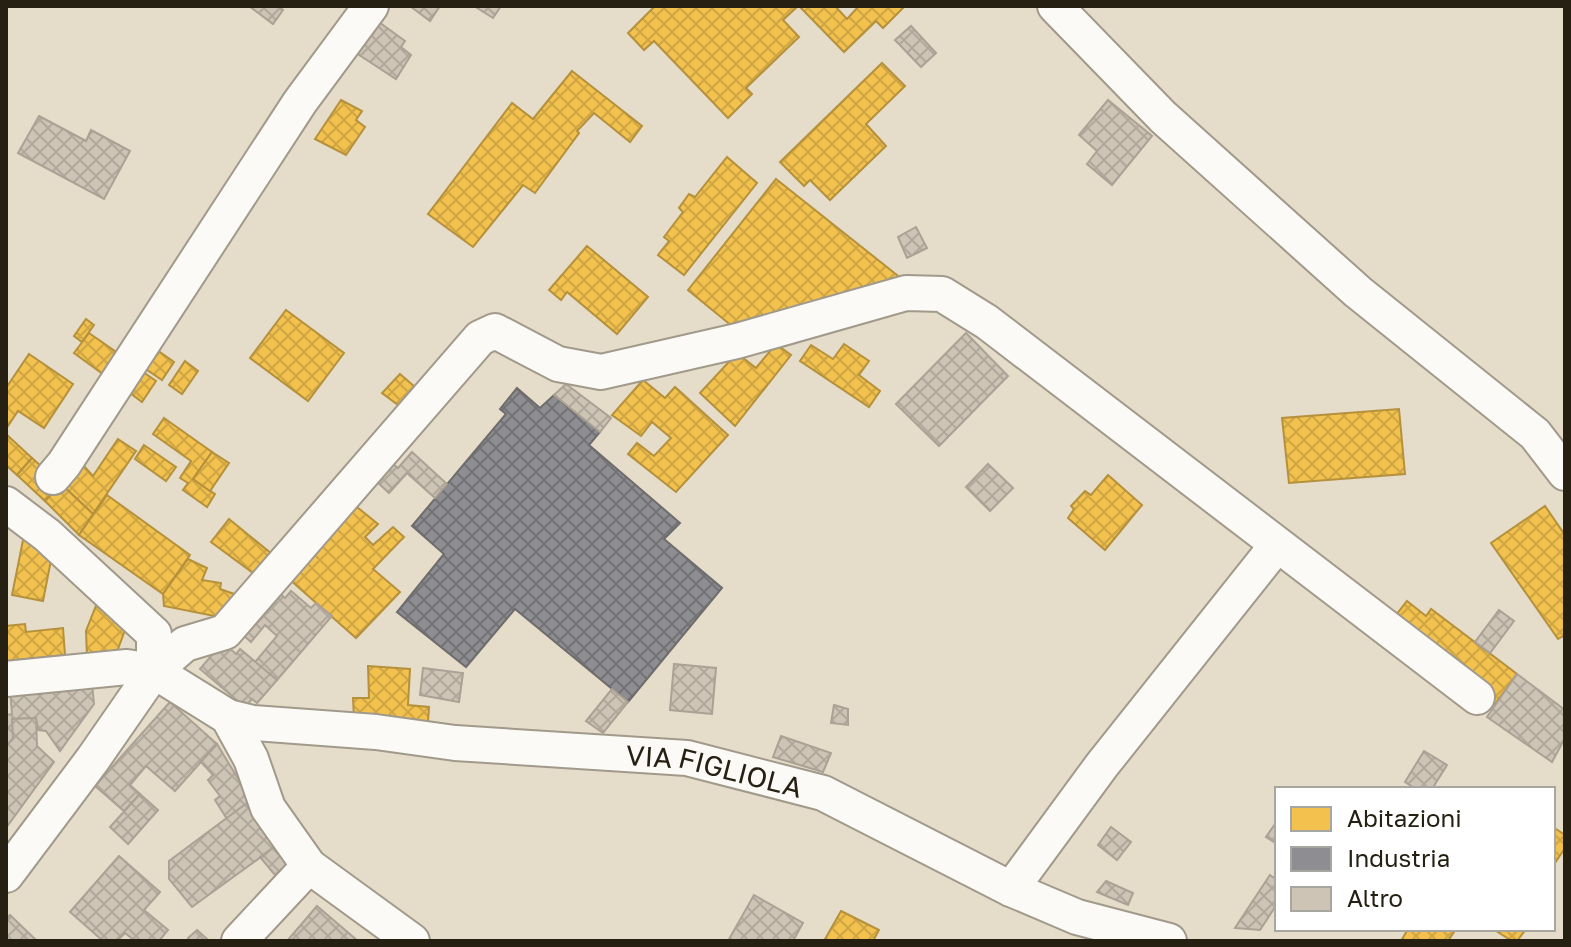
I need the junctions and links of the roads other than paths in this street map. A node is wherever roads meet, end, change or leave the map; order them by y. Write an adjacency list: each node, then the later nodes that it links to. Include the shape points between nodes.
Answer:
1 (371, 6): 4 (street, via 300,102 64,464)
2 (1055, 6): 3 (street, via 1175,128 1358,292 1535,434)
3 (1565, 473)
4 (30, 497): 6 (street, via 154,634)
5 (1277, 545): 6 (street, via 987,322 942,294 906,293 737,341 601,372 558,364 495,331 480,338 225,632 185,644); 8 (street); 12 (street)
6 (154, 671): 7 (street, via 127,667); 9 (street); 11 (street)
7 (6, 679)
8 (1477, 697)
9 (228, 717): 10 (street, via 251,759 268,808); 12 (street, VIA FIGLIOLA, via 455,743 687,758 823,793)
10 (309, 866): 13 (street); 14 (street)
11 (6, 875)
12 (1011, 889): 15 (street, VIA FIGLIOLA, via 1077,917)
13 (239, 941)
14 (412, 941)
15 (1169, 941)

